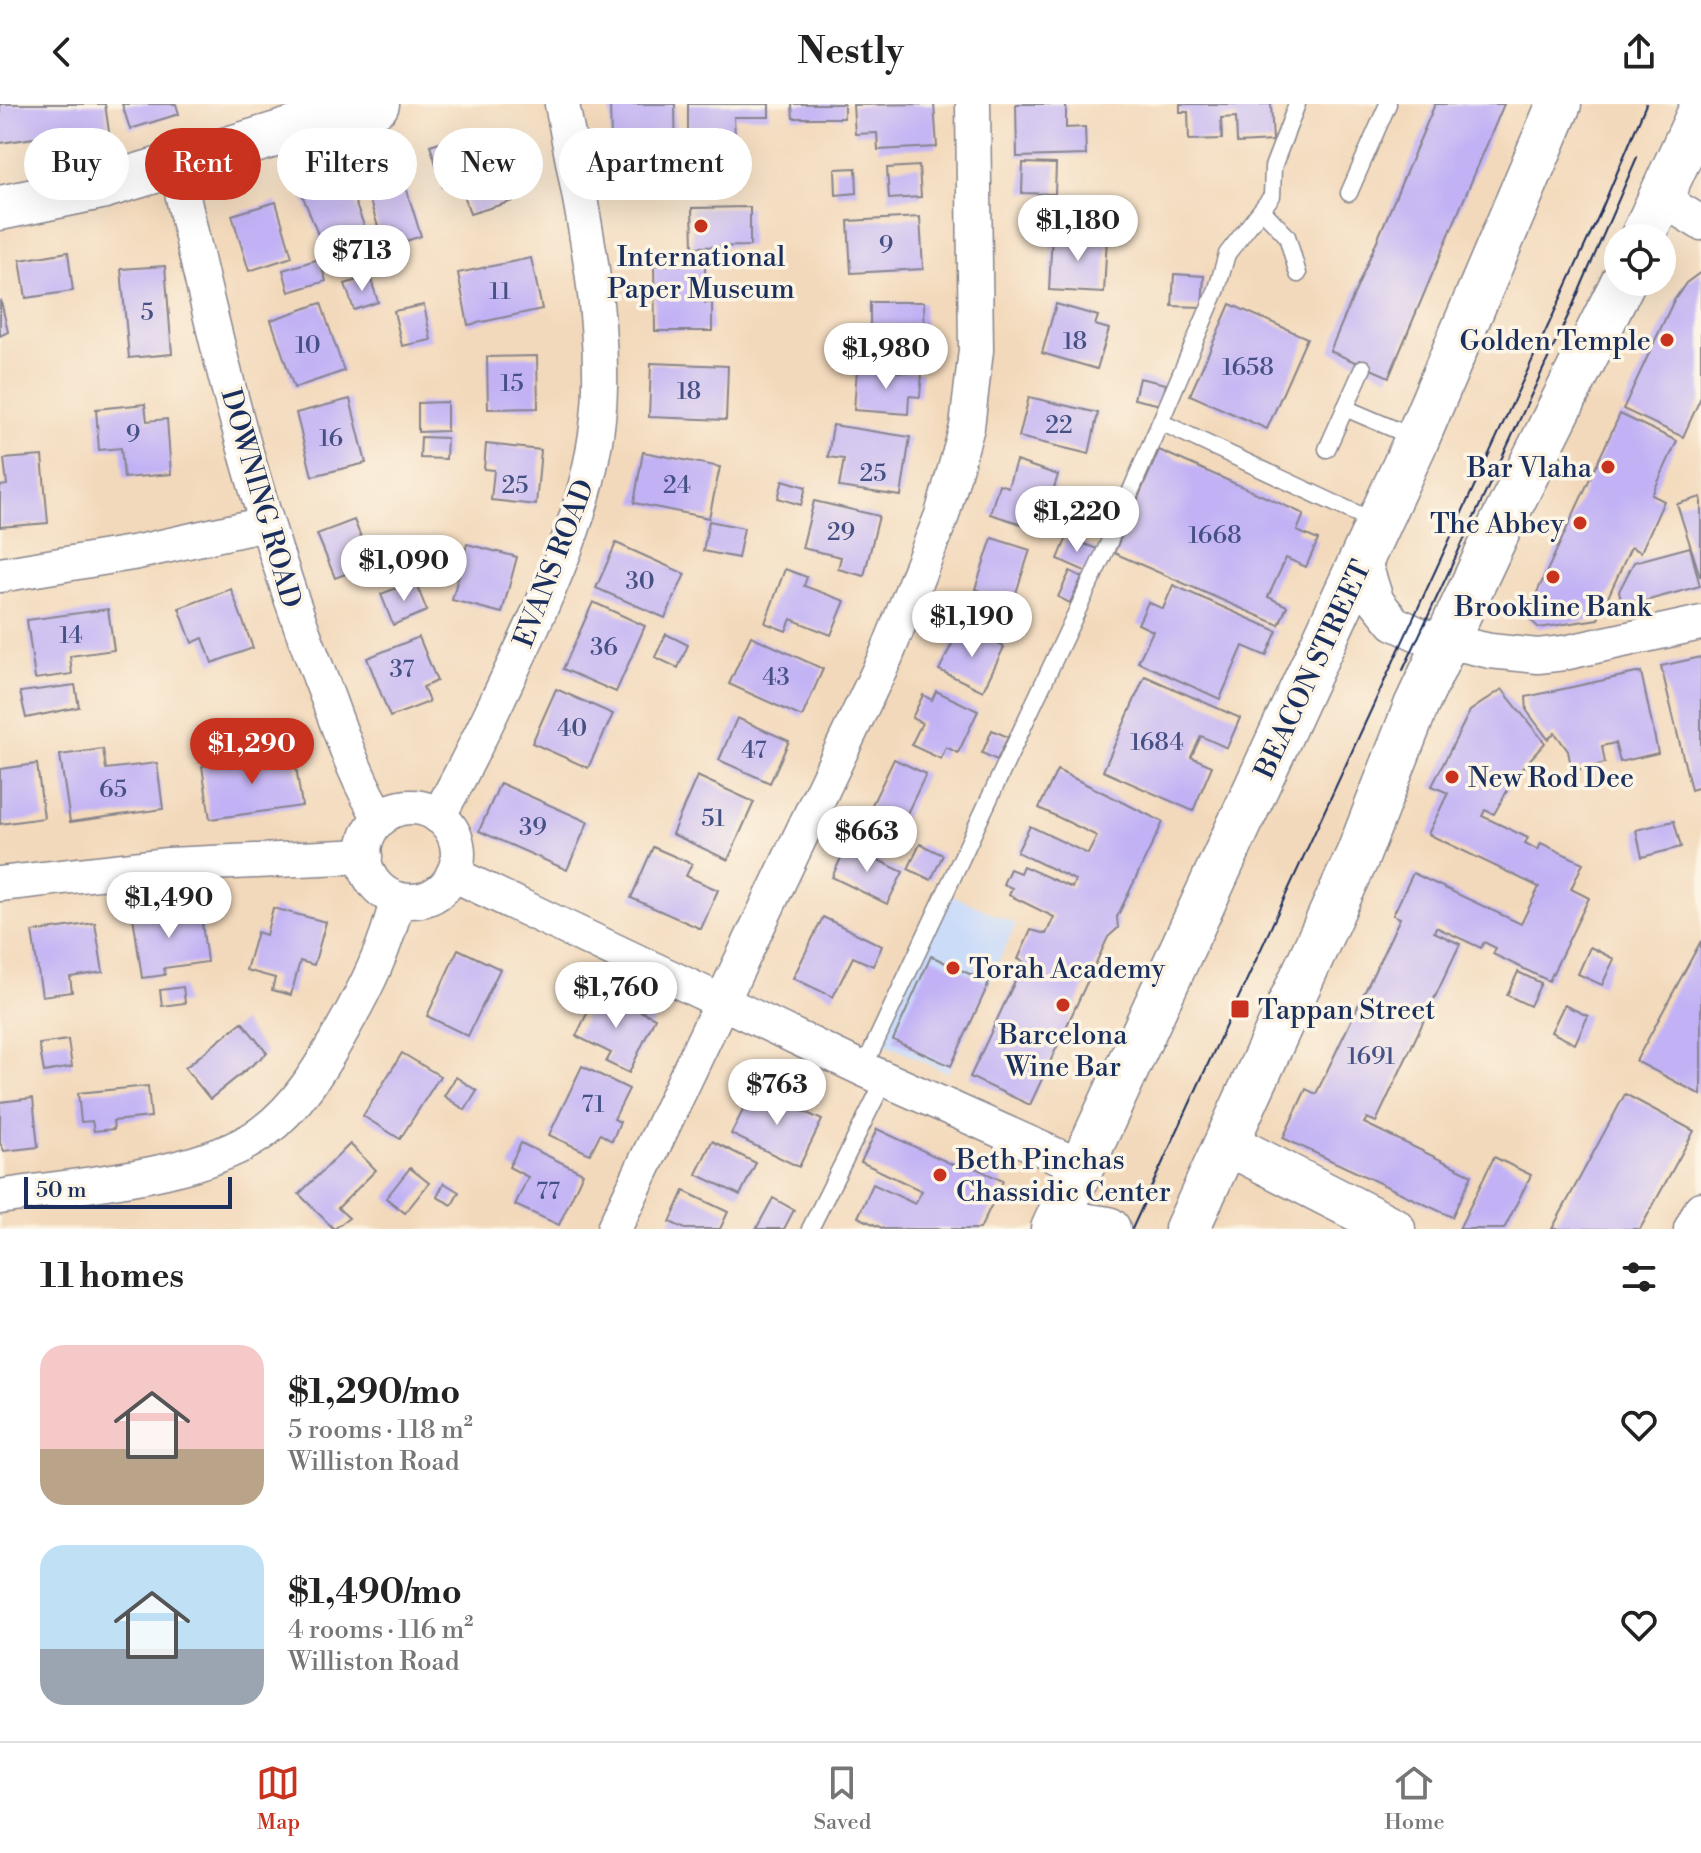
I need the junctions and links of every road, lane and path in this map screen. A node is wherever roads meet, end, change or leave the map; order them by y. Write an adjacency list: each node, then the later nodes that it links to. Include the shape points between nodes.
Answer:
1 (377, 104): 8 (main road)
2 (562, 104): 29 (street, EVANS ROAD, via 598,332 599,405 590,469 551,583)
3 (973, 104): 35 (street, via 976,350 967,427 942,515 886,656)
4 (1297, 104): 14 (lane, via 1273,167 1272,196)
5 (1388, 104): 10 (lane)
6 (1559, 104): 22 (main road, BEACON STREET)
7 (1701, 110): 11 (main road)
8 (261, 139)
9 (145, 174): 13 (main road)
10 (1349, 193)
11 (1662, 193): 15 (street); 16 (main road)
12 (185, 200): 24 (street, DOWNING ROAD)
13 (0, 208)
14 (1262, 210): 17 (lane, via 1287,236); 36 (lane, via 1227,254 1215,295 1106,549)
15 (1701, 223)
16 (1648, 224)
17 (1298, 274)
18 (1616, 296): 28 (main road)
19 (1363, 368): 20 (lane)
20 (1345, 408): 22 (lane); 23 (lane)
21 (1169, 426): 25 (lane)
22 (1417, 439): 25 (main road, BEACON STREET)
23 (1327, 449)
24 (265, 524): 26 (street); 30 (street, DOWNING ROAD, via 360,782)
25 (1371, 541): 28 (street, via 1373,595 1388,618 1408,631); 38 (main road, BEACON STREET)
26 (0, 575)
27 (1701, 623): 28 (street, via 1538,656)
28 (1447, 641): 37 (main road, via 1358,855)
29 (438, 816): 30 (street, via 409,807); 32 (street, via 457,842)
30 (381, 819): 31 (street, via 369,835)
31 (365, 856): 33 (street, via 168,865); 34 (street, via 374,882)
32 (453, 874): 34 (street, via 434,895 416,901); 35 (street)
33 (0, 884)
34 (397, 899): 39 (street, via 369,980 329,1054 285,1113 262,1133 235,1149 163,1171)
35 (723, 1003): 36 (street); 41 (street)
36 (874, 1074): 38 (street); 42 (lane)
37 (1226, 1143): 46 (main road); 47 (street)
38 (1082, 1167): 43 (main road, BEACON STREET)
39 (0, 1197)
40 (1701, 1209): 48 (street)
41 (614, 1229)
42 (810, 1229)
43 (1053, 1229)
44 (1063, 1229): 45 (main road)
45 (1108, 1229)
46 (1187, 1229)
47 (1394, 1229)
48 (1691, 1229)

